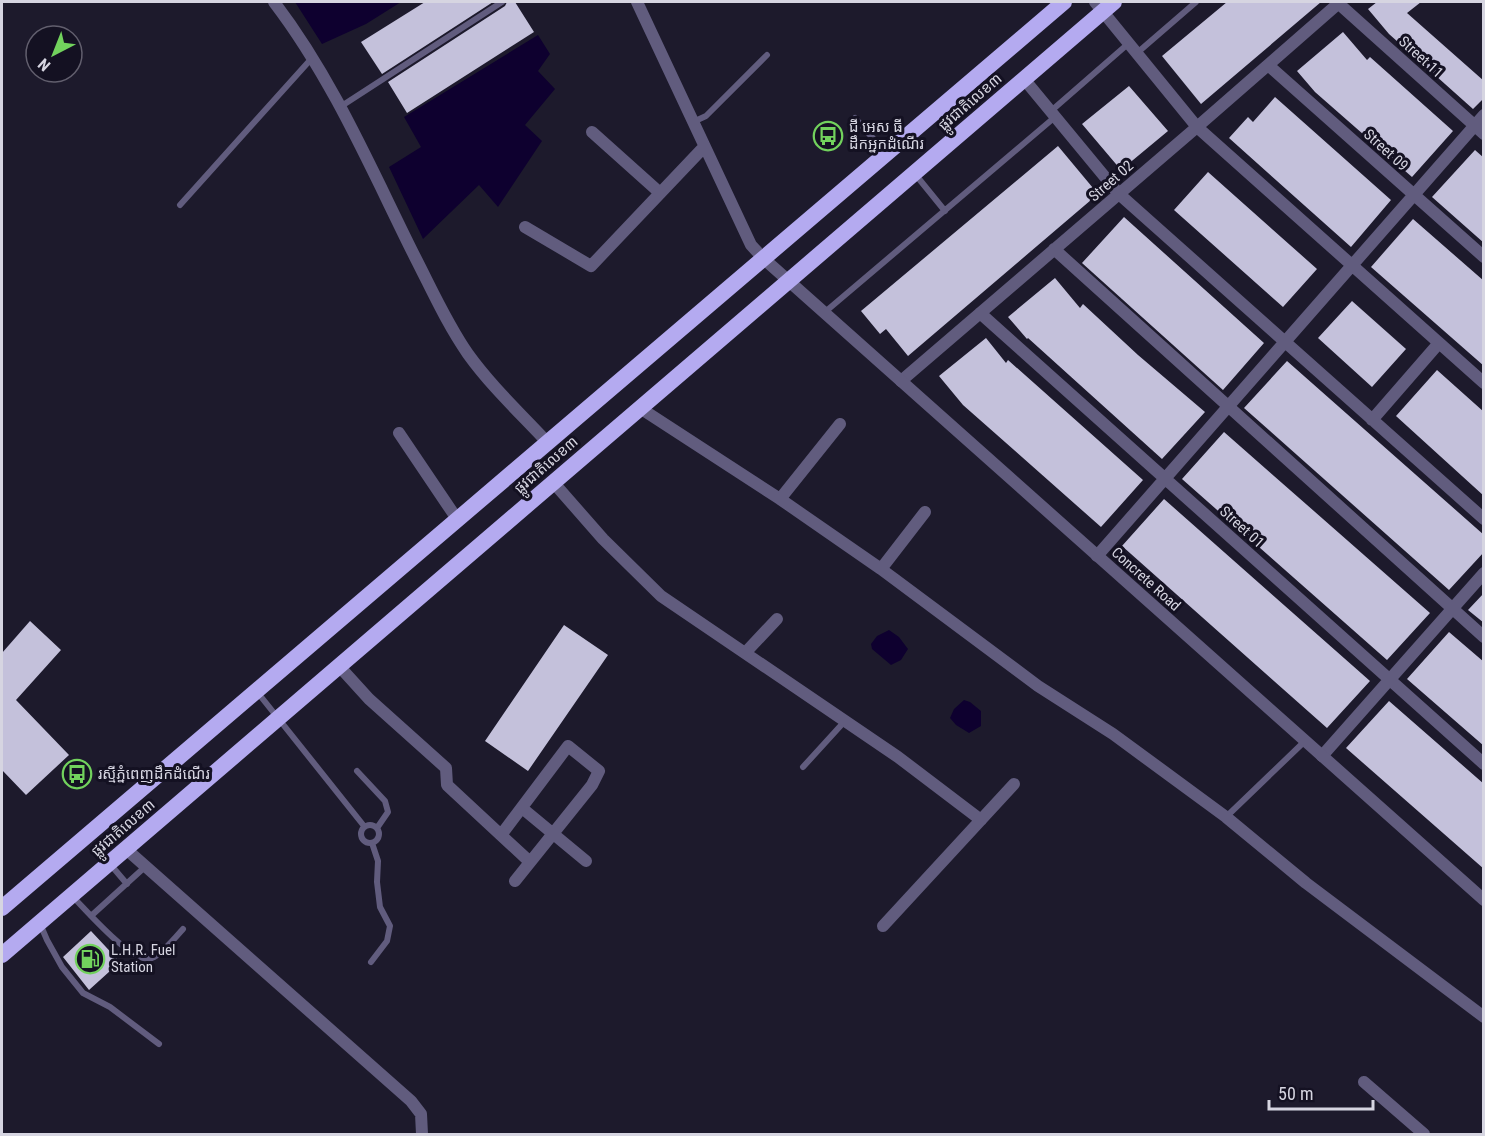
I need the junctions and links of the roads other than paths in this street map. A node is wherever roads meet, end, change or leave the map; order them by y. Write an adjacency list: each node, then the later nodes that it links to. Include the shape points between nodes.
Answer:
1 (274, 2): 10 (street)
2 (502, 2): 13 (lane)
3 (637, 2): 17 (street, Concrete Road)
4 (1064, 2): 22 (highway, ផ្លូវជាតិលេខ៣)
5 (1196, 2): 8 (lane)
6 (1339, 2): 11 (street, Street 02); 19 (street, Street 11)
7 (1104, 5): 8 (street); 12 (highway, ផ្លូវជាតិលេខ៣)
8 (1133, 48): 14 (lane); 18 (street)
9 (766, 55): 17 (lane, via 706,116)
10 (312, 57): 13 (street); 27 (lane)
11 (1268, 64): 18 (street, Street 02); 26 (street, Street 09)
12 (1024, 79): 14 (street); 23 (highway, ផ្លូវជាតិលេខ៣)
13 (340, 108): 46 (street, via 467,352 493,386)
14 (1053, 114): 25 (street); 28 (lane)
15 (1484, 115): 19 (street)
16 (855, 118): 22 (lane)
17 (693, 122): 21 (street, Concrete Road)
18 (1197, 127): 25 (street, Street 02); 33 (street)
19 (1479, 129): 26 (street)
20 (592, 132): 24 (street)
21 (704, 147): 24 (street); 32 (street, Concrete Road, via 751,244)
22 (886, 153): 32 (highway, ផ្លូវជាតិលេខ៣)
23 (914, 173): 28 (lane); 34 (highway, ផ្លូវជាតិលេខ៣)
24 (659, 192): 29 (street, via 591,266)
25 (1119, 194): 30 (street, Street 02); 37 (street)
26 (1414, 195): 31 (street, Street 09); 33 (street)
27 (180, 205)
28 (945, 211): 35 (lane)
29 (525, 226)
30 (1054, 249): 36 (street, Street 02); 41 (street)
31 (1484, 257)
32 (763, 258): 34 (street, Concrete Road); 46 (highway, ផ្លូវជាតិលេខ៣)
33 (1352, 265): 37 (street); 38 (street)
34 (788, 281): 35 (street, Concrete Road); 42 (highway, ផ្លូវជាតិលេខ៣)
35 (824, 313): 39 (street, Concrete Road)
36 (980, 313): 39 (street, Street 02); 47 (street, Street 01)
37 (1285, 342): 41 (street); 43 (street)
38 (1439, 343): 40 (street); 43 (street)
39 (901, 381): 53 (street, Concrete Road)
40 (1484, 383)
41 (1228, 406): 47 (street); 56 (street)
42 (640, 408): 48 (highway, ផ្លូវជាតិលេខ៣); 49 (street)
43 (1372, 420): 52 (street)
44 (840, 424): 49 (street)
45 (399, 433): 51 (street)
46 (547, 442): 51 (highway, ផ្លូវជាតិលេខ៣)
47 (1165, 478): 53 (street); 61 (street, Street 01)
48 (553, 483): 59 (street, via 661,596); 60 (highway, ផ្លូវជាតិលេខ៣)
49 (780, 500): 54 (street)
50 (925, 512): 54 (street)
51 (457, 519): 62 (highway, ផ្លូវជាតិលេខ៣)
52 (1484, 519)
53 (1097, 556): 65 (street, Concrete Road)
54 (880, 569): 72 (street, via 1038,686 1113,734)
55 (1484, 573): 56 (street)
56 (1452, 608): 58 (street); 61 (street)
57 (777, 619): 59 (street)
58 (1484, 637)
59 (745, 653): 64 (street)
60 (339, 666): 63 (highway, ផ្លូវជាតិលេខ៣); 77 (street, via 369,699 446,768 447,785)
61 (1389, 679): 66 (street); 67 (street, Street 01)
62 (256, 690): 63 (lane); 88 (highway, ផ្លូវជាតិលេខ៣)
63 (279, 717): 74 (lane); 79 (highway, ផ្លូវជាតិលេខ៣)
64 (844, 722): 68 (lane); 73 (street)
65 (1305, 741): 66 (street, Concrete Road); 72 (lane)
66 (1322, 756): 87 (street, Concrete Road)
67 (1484, 764)
68 (803, 768)
69 (357, 771): 75 (lane, via 385,801 388,812)
70 (1014, 784): 73 (street)
71 (522, 808): 76 (street); 76 (street, via 568,746 599,771); 77 (street)
72 (1226, 816): 95 (street, via 1306,883)
73 (981, 820): 91 (street)
74 (364, 826): 75 (lane, via 371,824); 78 (lane, via 361,838)
75 (377, 828): 78 (lane, via 378,837)
76 (553, 834): 80 (street); 81 (street)
77 (501, 835): 81 (street)
78 (372, 843): 94 (lane, via 378,861 380,907 390,926 387,940)
79 (126, 849): 82 (highway, ផ្លូវជាតិលេខ៣); 83 (street)
80 (586, 861)
81 (530, 862): 84 (street)
82 (109, 863): 85 (lane); 86 (highway, ផ្លូវជាតិលេខ៣)
83 (146, 866): 85 (lane); 98 (street, via 411,1101 421,1114)
84 (515, 881)
85 (127, 884): 89 (lane)
86 (72, 895): 89 (lane); 90 (highway, ផ្លូវជាតិលេខ៣)
87 (1484, 900)
88 (2, 908)
89 (92, 916): 92 (lane, via 131,954 144,960 154,958)
90 (40, 922): 93 (highway, ផ្លូវជាតិលេខ៣); 96 (lane, via 62,967 83,993 110,1007)
91 (883, 926)
92 (183, 929)
93 (2, 955)
94 (372, 962)
95 (1484, 1017)
96 (159, 1044)
97 (1364, 1082): 99 (street)
98 (422, 1134)
99 (1424, 1134)

